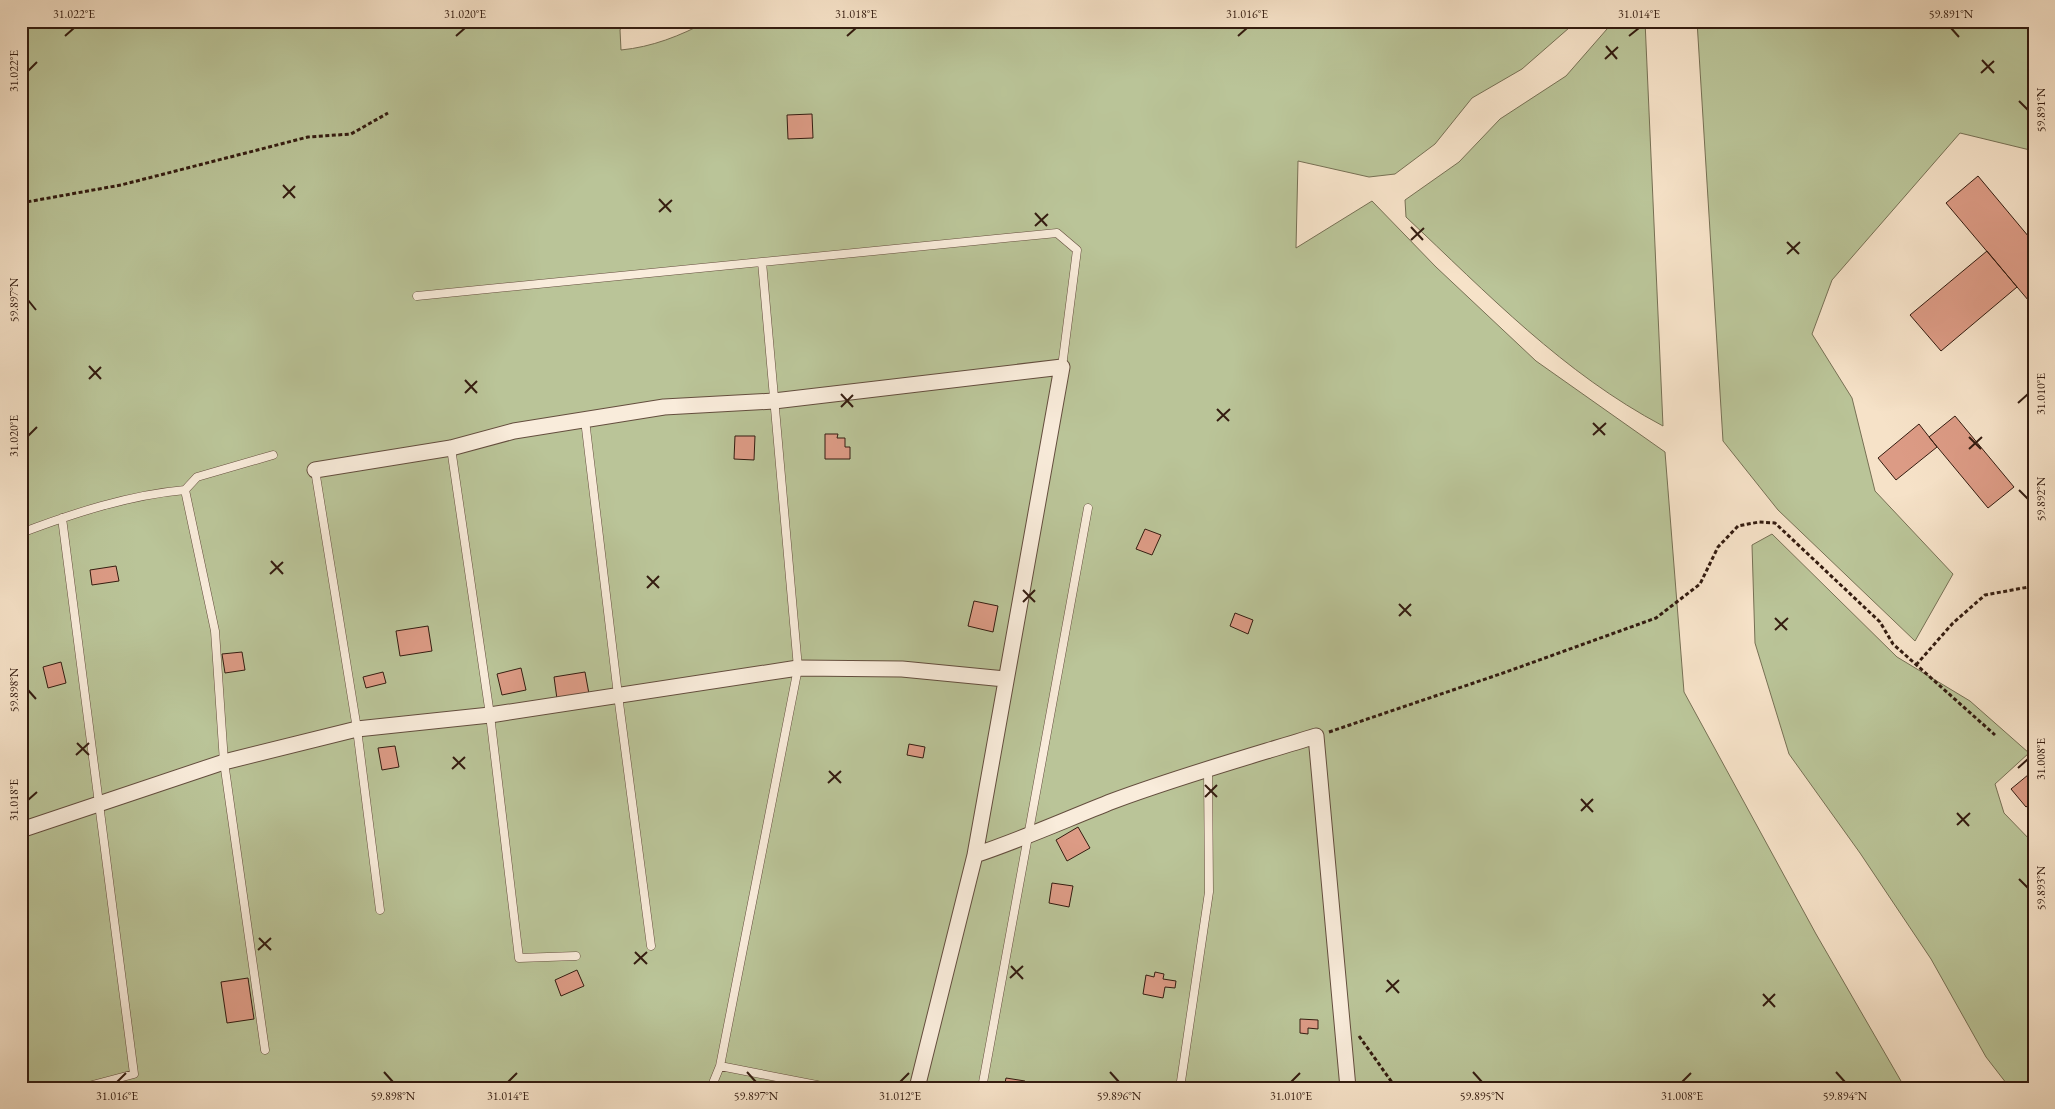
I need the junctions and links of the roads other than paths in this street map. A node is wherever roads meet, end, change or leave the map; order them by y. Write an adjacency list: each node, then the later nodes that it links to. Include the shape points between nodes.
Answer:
1 (762, 262): 2 (lane); 3 (lane, via 1056,234 1077,250); 4 (lane)
2 (417, 296)
3 (1062, 367): 4 (street); 14 (street)
4 (774, 401): 5 (street, via 664,407); 13 (lane)
5 (585, 420): 6 (street, via 514,431); 15 (lane)
6 (451, 448): 8 (street); 16 (lane)
7 (273, 455): 9 (lane, via 197,477)
8 (315, 470): 17 (lane)
9 (185, 490): 11 (lane, via 154,493); 18 (lane, via 215,631)
10 (1088, 508): 22 (lane)
11 (62, 518): 12 (lane); 20 (lane)
12 (21, 533)
13 (798, 668): 14 (street, via 902,669); 15 (street); 28 (lane)
14 (1005, 679): 23 (street)
15 (618, 696): 16 (street); 25 (lane)
16 (490, 715): 17 (street); 26 (lane, via 519,958)
17 (357, 729): 18 (street); 24 (lane)
18 (224, 762): 20 (street); 27 (lane)
19 (1208, 769): 22 (street, via 1113,801); 34 (lane, via 1209,892); 35 (street, via 1316,736)
20 (98, 804): 21 (street); 29 (lane, via 134,1074)
21 (21, 830)
22 (1026, 838): 23 (street); 33 (lane)
23 (976, 855): 32 (street)
24 (380, 910)
25 (651, 946)
26 (576, 956)
27 (264, 1050)
28 (720, 1066): 30 (lane); 31 (lane)
29 (81, 1088)
30 (711, 1088)
31 (832, 1088)
32 (917, 1088)
33 (982, 1088)
34 (1180, 1088)
35 (1348, 1088)

